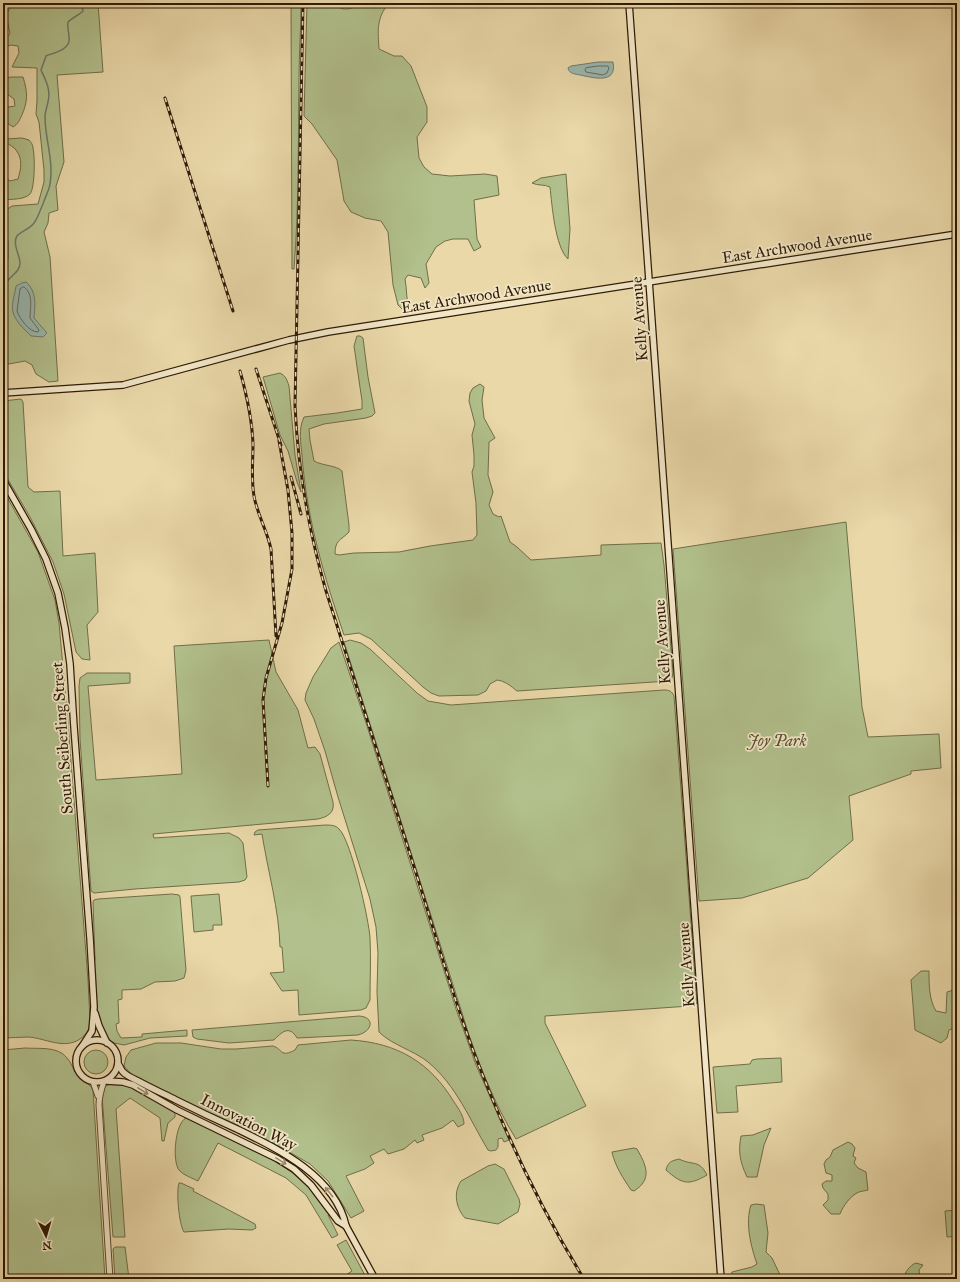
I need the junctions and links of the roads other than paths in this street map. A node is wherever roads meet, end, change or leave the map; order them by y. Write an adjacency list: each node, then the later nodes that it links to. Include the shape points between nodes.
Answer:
1 (629, 3): 3 (main road, Kelly Avenue)
2 (957, 234): 3 (main road, East Archwood Avenue)
3 (649, 282): 4 (main road, East Archwood Avenue, via 316,334 123,385); 16 (main road, Kelly Avenue)
4 (3, 394)
5 (3, 480): 6 (main road, South Seiberling Street, via 32,529 46,559 64,622 70,664)
6 (94, 1007): 7 (main road, South Seiberling Street); 8 (main road, South Seiberling Street, via 92,1031)
7 (107, 1043): 8 (main road, via 95,1040); 9 (main road, via 117,1053)
8 (83, 1045): 11 (main road, via 77,1056 77,1068 83,1077)
9 (118, 1064): 10 (main road, via 114,1074); 13 (main road, Innovation Way, one-way to 9, via 344,1217 330,1193 300,1164 263,1142 164,1095 124,1073)
10 (105, 1081): 11 (main road); 12 (street); 13 (main road, Innovation Way, one-way to 13, via 133,1085 177,1110 278,1159 294,1169 311,1185 338,1221)
11 (93, 1082): 12 (street)
12 (99, 1098): 14 (street)
13 (346, 1226): 15 (main road, Innovation Way)
14 (110, 1279)
15 (375, 1279)
16 (721, 1279)

